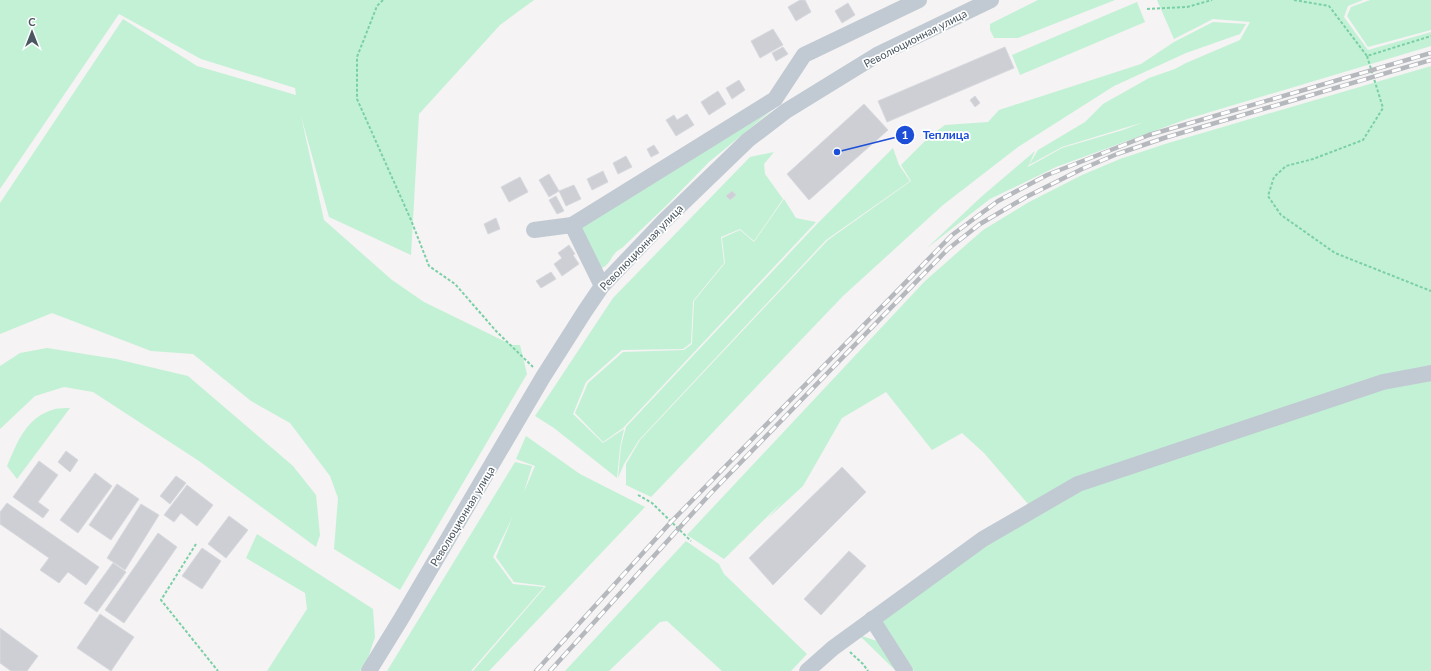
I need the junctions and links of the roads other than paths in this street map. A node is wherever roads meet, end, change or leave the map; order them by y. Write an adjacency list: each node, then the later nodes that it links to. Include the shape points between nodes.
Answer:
1 (919, 0): 3 (street, via 804,55)
2 (992, 0): 4 (street, Революционная улица, via 878,55)
3 (775, 98): 4 (street); 5 (street)
4 (786, 112): 7 (street, Революционная улица, via 748,140 664,221)
5 (572, 225): 6 (street); 7 (street)
6 (534, 230)
7 (602, 286): 10 (street, Революционная улица, via 544,377)
8 (1431, 373): 9 (street, via 1383,382 1078,484 983,539)
9 (872, 618): 11 (street); 12 (street)
10 (369, 671)
11 (807, 671)
12 (905, 671)

